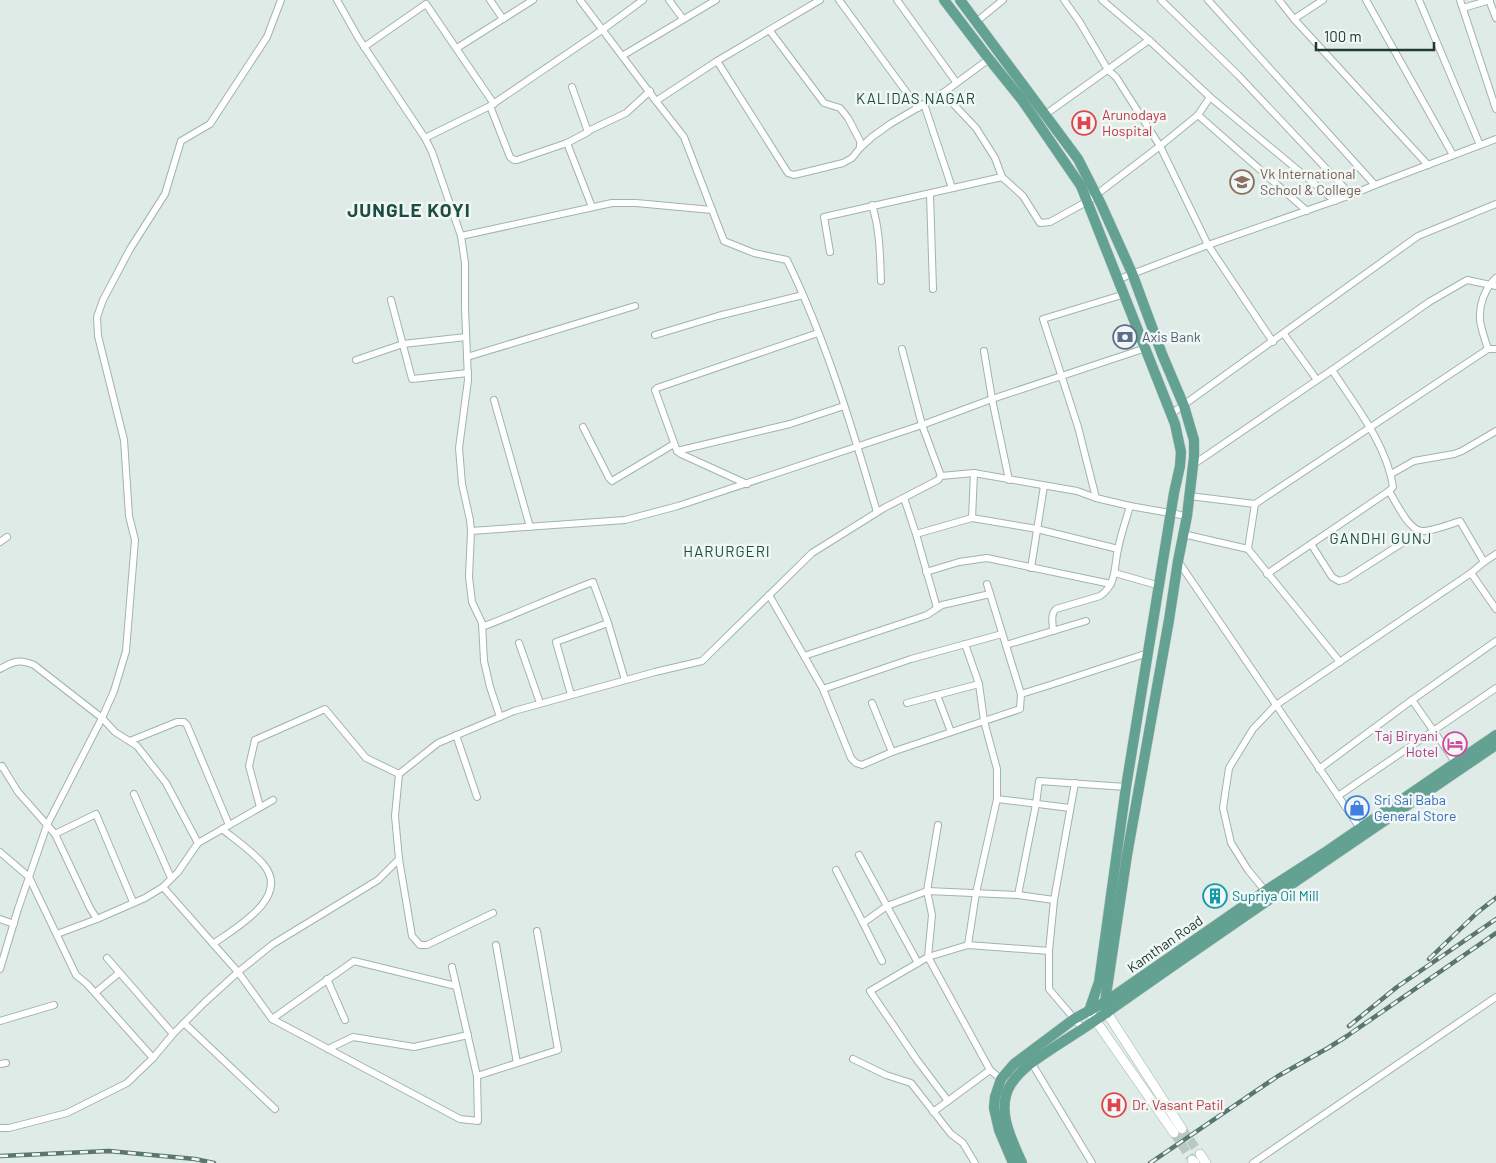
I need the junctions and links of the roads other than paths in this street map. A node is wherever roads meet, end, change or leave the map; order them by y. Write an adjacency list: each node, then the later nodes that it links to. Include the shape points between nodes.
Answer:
1 (280, 0): 186 (street, via 267,37 210,124 181,141 165,194 127,254 98,312 100,342 124,440 128,516 135,540 126,652)
2 (337, 0): 35 (street)
3 (490, 0): 28 (street)
4 (533, 0): 28 (street)
5 (580, 0): 32 (street)
6 (643, 0): 32 (street)
7 (669, 0): 29 (street)
8 (716, 0): 29 (street)
9 (820, 0): 33 (street)
10 (839, 0): 48 (street)
11 (896, 0): 41 (street)
12 (944, 0): 38 (main road)
13 (960, 0): 31 (main road)
14 (1003, 0): 31 (street)
15 (1064, 0): 40 (street)
16 (1102, 0): 34 (street)
17 (1161, 0): 66 (street, via 1238,75)
18 (1208, 0): 62 (street)
19 (1279, 0): 30 (street)
20 (1323, 0): 30 (street)
21 (1366, 0): 59 (street)
22 (1419, 0): 56 (street)
23 (1460, 0): 26 (street)
24 (1489, 0): 26 (street); 27 (street)
25 (429, 2): 35 (street); 36 (street)
26 (1462, 8): 49 (street)
27 (1496, 18)
28 (503, 19): 36 (street)
29 (683, 19): 37 (street)
30 (1294, 19): 60 (street)
31 (976, 22): 50 (main road)
32 (602, 30): 37 (street); 47 (street)
33 (770, 31): 39 (street); 58 (street, via 824,103 840,108 848,118 860,141)
34 (1149, 40): 40 (street); 45 (street)
35 (364, 47): 53 (street)
36 (457, 48): 47 (street)
37 (622, 56): 43 (street)
38 (989, 59): 41 (street); 67 (main road, via 1078,180)
39 (717, 61): 46 (street); 58 (street, via 791,175 843,163)
40 (1108, 70): 50 (street); 57 (street, via 1116,77)
41 (956, 82): 44 (street)
42 (572, 87): 52 (street)
43 (650, 91): 46 (street); 52 (street, via 626,113)
44 (943, 93): 48 (street); 61 (street, via 976,128)
45 (1210, 97): 51 (street); 68 (street)
46 (656, 100): 72 (street, via 684,137)
47 (492, 105): 53 (street); 55 (street, via 510,157 514,160)
48 (921, 106): 58 (street, via 890,124); 63 (street)
49 (1496, 108)
50 (1046, 114): 65 (main road, via 1078,159)
51 (1198, 115): 57 (street); 73 (street)
52 (588, 131): 55 (street)
53 (425, 138): 74 (street)
54 (1496, 139): 56 (street)
55 (567, 143): 71 (street)
56 (1480, 145): 59 (street)
57 (1160, 146): 65 (street); 75 (street)
58 (860, 148)
59 (1453, 155): 60 (street)
60 (1428, 165): 62 (street)
61 (1002, 177): 63 (street); 67 (street, via 1023,196 1040,223 1050,222)
62 (1375, 185): 66 (street)
63 (952, 188): 64 (street)
64 (930, 194): 70 (street); 83 (street)
65 (1096, 194): 67 (street); 77 (main road)
66 (1351, 195): 68 (street)
67 (1088, 201): 79 (main road)
68 (1335, 201): 73 (street)
69 (1496, 204): 89 (street, via 1418,236)
70 (872, 205): 76 (street, via 824,217); 80 (street, via 880,241)
71 (592, 207): 72 (street, via 636,203); 74 (street)
72 (712, 210): 85 (street, via 724,241 754,253 787,260)
73 (1307, 211): 75 (street)
74 (461, 236): 91 (street, via 465,263)
75 (1208, 245): 77 (street); 92 (street)
76 (830, 252)
77 (1132, 273): 79 (street); 108 (main road)
78 (1496, 278): 81 (street)
79 (1119, 279): 84 (main road)
80 (881, 281)
81 (1488, 284): 82 (street); 96 (street, via 1479,316); 101 (street, via 1467,280 1429,302)
82 (1496, 286)
83 (933, 289)
84 (1124, 294): 94 (main road); 103 (street, via 1044,319)
85 (803, 295): 88 (street); 90 (street)
86 (391, 300): 93 (street)
87 (635, 306): 99 (street)
88 (818, 333): 107 (street); 114 (street, via 656,388)
89 (1284, 334): 92 (street); 104 (street)
90 (655, 335)
91 (466, 337): 93 (street); 99 (street)
92 (1273, 342): 108 (street)
93 (403, 344): 100 (street); 102 (street, via 412,379)
94 (1146, 348): 103 (street); 109 (main road)
95 (902, 349): 110 (street)
96 (1488, 349): 97 (street); 112 (street)
97 (1496, 349)
98 (984, 351): 105 (street)
99 (467, 357): 102 (street)
100 (356, 360)
101 (1332, 370): 104 (street); 112 (street)
102 (468, 373): 136 (street, via 459,448)
103 (1062, 377): 105 (street); 127 (street)
104 (1317, 380): 117 (street)
105 (992, 399): 110 (street); 121 (street)
106 (494, 400): 134 (street)
107 (844, 406): 115 (street); 116 (street, via 790,424)
108 (1184, 406): 109 (street); 117 (main road, via 1194,440)
109 (1172, 414): 131 (main road, via 1181,452)
110 (922, 426): 115 (street); 120 (street)
111 (583, 427): 114 (street, via 612,481)
112 (1370, 428): 119 (street); 128 (street)
113 (1496, 431): 119 (street, via 1462,451 1420,459)
114 (674, 444): 116 (street)
115 (858, 446): 122 (street); 130 (street)
116 (678, 451): 122 (street)
117 (1193, 465): 125 (main road)
118 (974, 473): 120 (street); 121 (street); 133 (street)
119 (1391, 474): 124 (street, via 1393,487)
120 (941, 476): 126 (street)
121 (1009, 480): 123 (street)
122 (747, 484): 134 (street, via 626,520)
123 (1044, 486): 127 (street, via 1077,491); 135 (street)
124 (1389, 491): 137 (street, via 1410,525); 142 (street)
125 (1189, 496): 128 (street); 132 (main road)
126 (904, 498): 130 (street); 138 (street)
127 (1096, 498): 129 (street)
128 (1255, 504): 143 (street)
129 (1130, 506): 131 (street); 144 (street)
130 (877, 512): 157 (street, via 812,553)
131 (1171, 514): 132 (street); 155 (main road)
132 (1187, 516): 139 (main road)
133 (972, 518): 135 (street); 138 (street)
134 (530, 527): 136 (street)
135 (1037, 530): 144 (street); 148 (street)
136 (470, 531): 162 (street, via 472,602)
137 (1421, 531): 142 (street, via 1339,581 1332,577); 147 (street, via 1460,521)
138 (916, 534): 149 (street)
139 (1183, 534): 143 (street); 146 (main road)
140 (7, 537): 141 (street)
141 (0, 542)
142 (1311, 544): 152 (street)
143 (1248, 548): 152 (street)
144 (1118, 549): 150 (street)
145 (1496, 554): 147 (street)
146 (1178, 562): 184 (street); 253 (main road)
147 (1484, 562): 151 (street)
148 (1031, 568): 149 (street, via 987,558); 154 (street)
149 (926, 572): 158 (street)
150 (1115, 573): 154 (street); 155 (street)
151 (1471, 573): 159 (street); 171 (street)
152 (1268, 574): 171 (street)
153 (987, 584): 156 (street)
154 (1110, 584): 163 (street, via 1100,596 1056,609 1052,616)
155 (1160, 586): 169 (main road)
156 (990, 594): 158 (street); 164 (street)
157 (769, 595): 170 (street); 173 (street, via 702,662)
158 (937, 608): 170 (street, via 927,615)
159 (1496, 609)
160 (1086, 621): 163 (street)
161 (608, 623): 162 (street, via 593,582); 173 (street); 178 (street, via 556,642)
162 (482, 627): 185 (street, via 484,661)
163 (1053, 630): 168 (street)
164 (1002, 634): 167 (street); 168 (street)
165 (1496, 641): 180 (street)
166 (519, 643): 181 (street)
167 (965, 644): 174 (street); 176 (street)
168 (1006, 645): 177 (street)
169 (1148, 654): 177 (street); 200 (main road)
170 (804, 656): 176 (street)
171 (1340, 662): 184 (street)
172 (0, 669): 186 (street, via 24,660)
173 (625, 680): 178 (street)
174 (979, 684): 179 (street); 187 (street)
175 (1496, 688): 188 (street)
176 (823, 689): 194 (street, via 851,758 856,763 862,764)
177 (1021, 694): 187 (street, via 1020,708)
178 (570, 695): 181 (street)
179 (937, 695): 183 (street); 189 (street)
180 (1412, 700): 188 (street); 197 (street)
181 (540, 703): 185 (street)
182 (872, 703): 194 (street)
183 (907, 703)
184 (1276, 705): 197 (street); 226 (street, via 1253,729 1229,768 1223,808 1231,843)
185 (500, 716): 190 (street)
186 (102, 718): 192 (street, via 115,732); 209 (street)
187 (984, 721): 189 (street); 204 (street, via 997,769)
188 (1432, 731): 195 (street); 202 (street)
189 (951, 732): 194 (street)
190 (456, 735): 198 (street, via 438,743); 203 (street)
191 (1496, 735): 195 (main road, Kamthan Road)
192 (130, 741): 210 (street, via 184,722); 215 (street, via 166,783)
193 (1496, 746): 213 (main road, Kamthan Road)
194 (892, 752)
195 (1456, 763): 213 (main road, Kamthan Road)
196 (0, 767): 209 (street)
197 (1319, 769): 202 (street)
198 (399, 774): 207 (street, via 366,758 325,709 255,740 249,766); 218 (street, via 396,816)
199 (1075, 783): 200 (street); 206 (street, via 1039,781); 208 (street)
200 (1126, 786): 256 (main road)
201 (134, 794): 221 (street)
202 (1338, 796): 213 (street)
203 (476, 797)
204 (997, 799): 206 (street); 224 (street)
205 (273, 800): 207 (street)
206 (1036, 804): 208 (street); 225 (street)
207 (260, 807): 210 (street)
208 (1070, 808): 227 (street)
209 (47, 825): 214 (street); 220 (street)
210 (229, 825): 212 (street)
211 (938, 825): 223 (street)
212 (222, 829): 215 (street); 237 (street, via 265,866 271,886 263,905)
213 (1362, 832): 226 (main road, Kamthan Road)
214 (55, 834): 228 (street, via 96,814); 232 (street)
215 (198, 843): 221 (street)
216 (0, 852): 220 (street)
217 (859, 855): 229 (street)
218 (399, 859): 230 (street, via 412,936 420,944 426,945); 247 (street, via 378,880 273,944)
219 (836, 870): 233 (street)
220 (29, 877): 234 (street); 236 (street)
221 (171, 878): 222 (street)
222 (163, 887): 228 (street); 237 (street)
223 (927, 890): 224 (street); 229 (street); 241 (street, via 932,915)
224 (976, 893): 225 (street); 239 (street)
225 (1018, 895): 227 (street)
226 (1268, 895): 253 (main road, Kamthan Road); 255 (main road, Kamthan Road)
227 (1054, 900): 240 (street)
228 (133, 902): 232 (street)
229 (887, 906): 233 (street); 244 (street)
230 (493, 913)
231 (0, 919): 234 (street)
232 (97, 919): 236 (street)
233 (863, 923): 243 (street)
234 (14, 924): 246 (street)
235 (537, 931): 269 (street, via 558,1050)
236 (57, 934): 251 (street, via 76,975)
237 (213, 944): 247 (street)
238 (496, 945): 269 (street)
239 (968, 945): 240 (street); 241 (street)
240 (1049, 951): 258 (street, via 1049,990)
241 (928, 957): 244 (street); 270 (street)
242 (107, 958): 248 (street)
243 (882, 961)
244 (918, 963): 274 (street, via 870,991)
245 (452, 967): 250 (street)
246 (0, 969)
247 (238, 972): 257 (street); 261 (street)
248 (120, 973): 251 (street); 263 (street)
249 (328, 979): 250 (street, via 354,960); 257 (street); 259 (street)
250 (456, 986): 264 (street)
251 (95, 993): 266 (street)
252 (1496, 997): 284 (street)
253 (1105, 1002): 255 (main road); 256 (main road, Kamthan Road)
254 (54, 1005): 260 (street)
255 (1107, 1013): 256 (main road, Kamthan Road); 256 (street, via 1178,1131)
256 (1092, 1016): 258 (main road, Kamthan Road); 262 (main road, Kamthan Road)
257 (272, 1019): 265 (street)
258 (1074, 1019): 262 (street); 271 (main road, Kamthan Road)
259 (346, 1020)
260 (0, 1021)
261 (184, 1023): 263 (street); 275 (street)
262 (1082, 1028): 268 (main road, Kamthan Road)
263 (173, 1034): 266 (street)
264 (468, 1035): 265 (street, via 414,1047 350,1038); 272 (street)
265 (328, 1049): 272 (street, via 460,1119 478,1121)
266 (154, 1058): 277 (street, via 127,1083 67,1113)
267 (853, 1059): 276 (street, via 886,1075 911,1082)
268 (1031, 1062): 271 (main road, Kamthan Road); 282 (street)
269 (517, 1063): 272 (street)
270 (990, 1070): 273 (street); 274 (street)
271 (1015, 1071): 273 (main road, Kamthan Road); 281 (main road, Kamthan Road, via 1004,1112 1009,1134)
272 (477, 1076)
273 (1000, 1079): 280 (main road, Kamthan Road, via 994,1108)
274 (948, 1101): 276 (street)
275 (275, 1109)
276 (933, 1112): 279 (street, via 963,1143)
277 (0, 1128)
278 (1196, 1159): 283 (street)
279 (975, 1163)
280 (1013, 1163)
281 (1022, 1163)
282 (1092, 1163)
283 (1206, 1163)
284 (1253, 1163)

